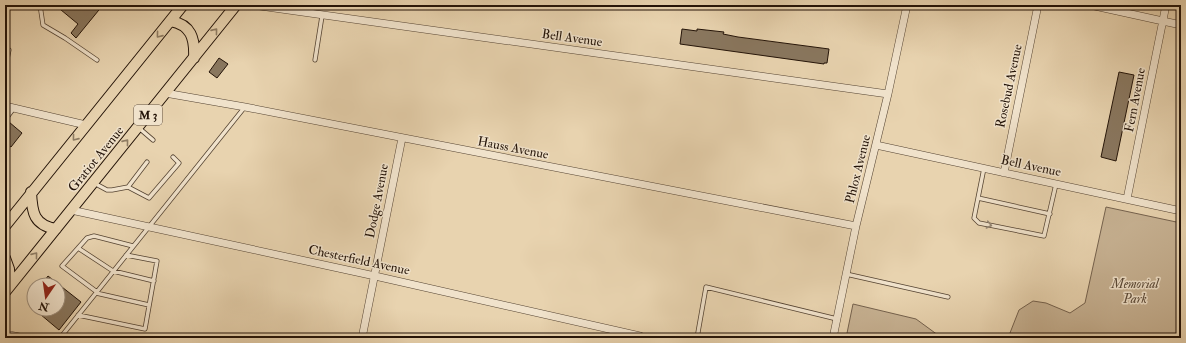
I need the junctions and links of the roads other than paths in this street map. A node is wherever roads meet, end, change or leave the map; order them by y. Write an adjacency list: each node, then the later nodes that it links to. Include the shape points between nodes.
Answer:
1 (40, 5): 17 (lane, via 43,25)
2 (183, 5): 12 (main road)
3 (236, 5): 16 (main road, Gratiot Avenue / M 3, one-way to 3)
4 (252, 5): 10 (street, Bell Avenue)
5 (300, 5): 10 (lane)
6 (907, 5): 21 (street, Phlox Avenue)
7 (1038, 5): 34 (street, Rosebud Avenue)
8 (1090, 5): 13 (street)
9 (1166, 5): 13 (street, Fern Avenue)
10 (295, 12): 11 (street, Bell Avenue)
11 (322, 16): 18 (lane); 21 (street, Bell Avenue)
12 (170, 21): 16 (main road, via 182,24 189,32 193,42); 26 (main road, one-way to 26)
13 (1163, 21): 14 (street); 40 (street, Fern Avenue)
14 (1181, 25)
15 (5, 49): 19 (lane, via 10,50)
16 (194, 58): 20 (main road, Gratiot Avenue / M 3)
17 (97, 60)
18 (315, 60)
19 (5, 69)
20 (165, 93): 23 (street, Hauss Avenue); 27 (main road, Gratiot Avenue / M 3)
21 (888, 94): 30 (street, Phlox Avenue)
22 (5, 106): 24 (street)
23 (245, 107): 28 (street, Hauss Avenue); 45 (lane)
24 (14, 108): 25 (lane); 26 (street)
25 (5, 120)
26 (86, 125): 38 (main road, one-way to 38)
27 (138, 127): 29 (lane); 35 (main road, Gratiot Avenue / M 3, one-way to 27)
28 (402, 138): 46 (street, Hauss Avenue); 54 (street, Dodge Avenue)
29 (153, 140)
30 (876, 145): 33 (street, Bell Avenue); 46 (street, Phlox Avenue)
31 (173, 157): 37 (lane, via 179,163 149,198)
32 (147, 162): 37 (lane)
33 (984, 168): 34 (street, Bell Avenue); 39 (lane)
34 (1004, 172): 36 (street, Bell Avenue)
35 (94, 182): 37 (lane, via 107,190); 41 (main road, Gratiot Avenue / M 3)
36 (1056, 184): 40 (street, Bell Avenue); 43 (lane)
37 (128, 187)
38 (32, 192): 44 (main road); 47 (main road, via 33,211 38,221)
39 (978, 198): 43 (lane); 43 (lane, one-way to 43, via 974,218 979,223 1044,236)
40 (1127, 199): 42 (street, Bell Avenue)
41 (71, 210): 45 (street, Chesterfield Avenue); 47 (main road, Gratiot Avenue / M 3)
42 (1181, 211)
43 (1050, 214)
44 (5, 226)
45 (148, 226): 48 (lane); 54 (street, Chesterfield Avenue)
46 (856, 226): 53 (street, Phlox Avenue)
47 (56, 229): 56 (main road, Gratiot Avenue / M 3, one-way to 47)
48 (133, 246): 49 (lane, via 94,236 87,238); 50 (lane)
49 (78, 248): 52 (lane); 57 (lane, via 62,266)
50 (126, 255): 52 (lane); 55 (lane, via 158,260)
51 (5, 258): 56 (main road, via 9,269)
52 (113, 271): 55 (lane); 57 (lane)
53 (846, 274): 58 (lane); 61 (street, Phlox Avenue)
54 (375, 276): 63 (street, Chesterfield Avenue); 66 (street, Dodge Avenue)
55 (154, 281): 59 (lane)
56 (8, 288)
57 (96, 293): 59 (lane); 60 (lane)
58 (948, 297)
59 (149, 305): 60 (lane, via 145,329)
60 (78, 315): 65 (lane)
61 (837, 319): 67 (lane, via 706,287); 68 (street, Phlox Avenue)
62 (5, 334): 64 (street)
63 (640, 336)
64 (24, 338)
65 (60, 338)
66 (362, 338)
67 (697, 338)
68 (833, 338)

